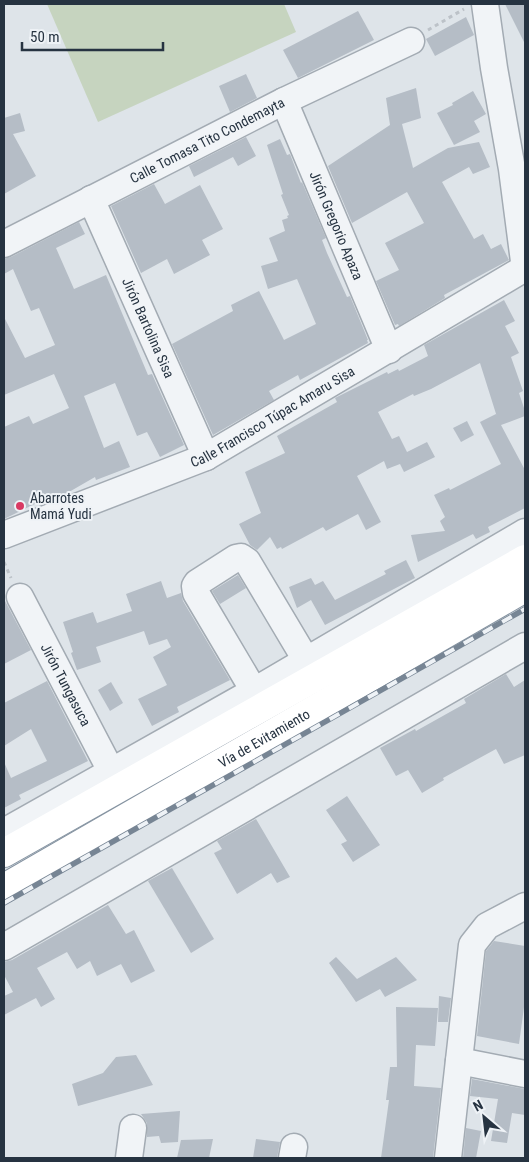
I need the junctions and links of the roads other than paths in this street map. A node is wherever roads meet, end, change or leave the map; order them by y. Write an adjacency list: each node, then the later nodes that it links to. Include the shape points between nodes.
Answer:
1 (475, 6): 6 (street, via 494,68)
2 (410, 41): 3 (street, Calle Tomasa Tito Condemayta)
3 (284, 101): 4 (street, Calle Tomasa Tito Condemayta); 7 (street, Jirón Gregorio Apaza)
4 (91, 198): 5 (street, Calle Tomasa Tito Condemayta); 8 (street, Jirón Bartolina Sisa)
5 (4, 244)
6 (525, 269): 7 (street, Calle Francisco Túpac Amaru Sisa)
7 (389, 350): 8 (street, Calle Francisco Túpac Amaru Sisa)
8 (206, 457): 10 (street, Calle Francisco Túpac Amaru Sisa)
9 (525, 532): 15 (street)
10 (4, 535)
11 (525, 559): 19 (highway, Vía de Evitamiento)
12 (525, 588): 20 (highway, Vía de Evitamiento)
13 (20, 597): 17 (street, Jirón Tungasuca)
14 (525, 646): 22 (street)
15 (306, 660): 16 (street); 16 (street, via 247,561 236,558 194,586)
16 (254, 690): 17 (street)
17 (111, 771): 18 (street)
18 (4, 832)
19 (4, 853)
20 (4, 888)
21 (525, 906): 23 (street, via 487,926 472,945)
22 (4, 947)
23 (459, 1061): 24 (street); 27 (street)
24 (525, 1074)
25 (133, 1128): 26 (street)
26 (129, 1158)
27 (448, 1158)

